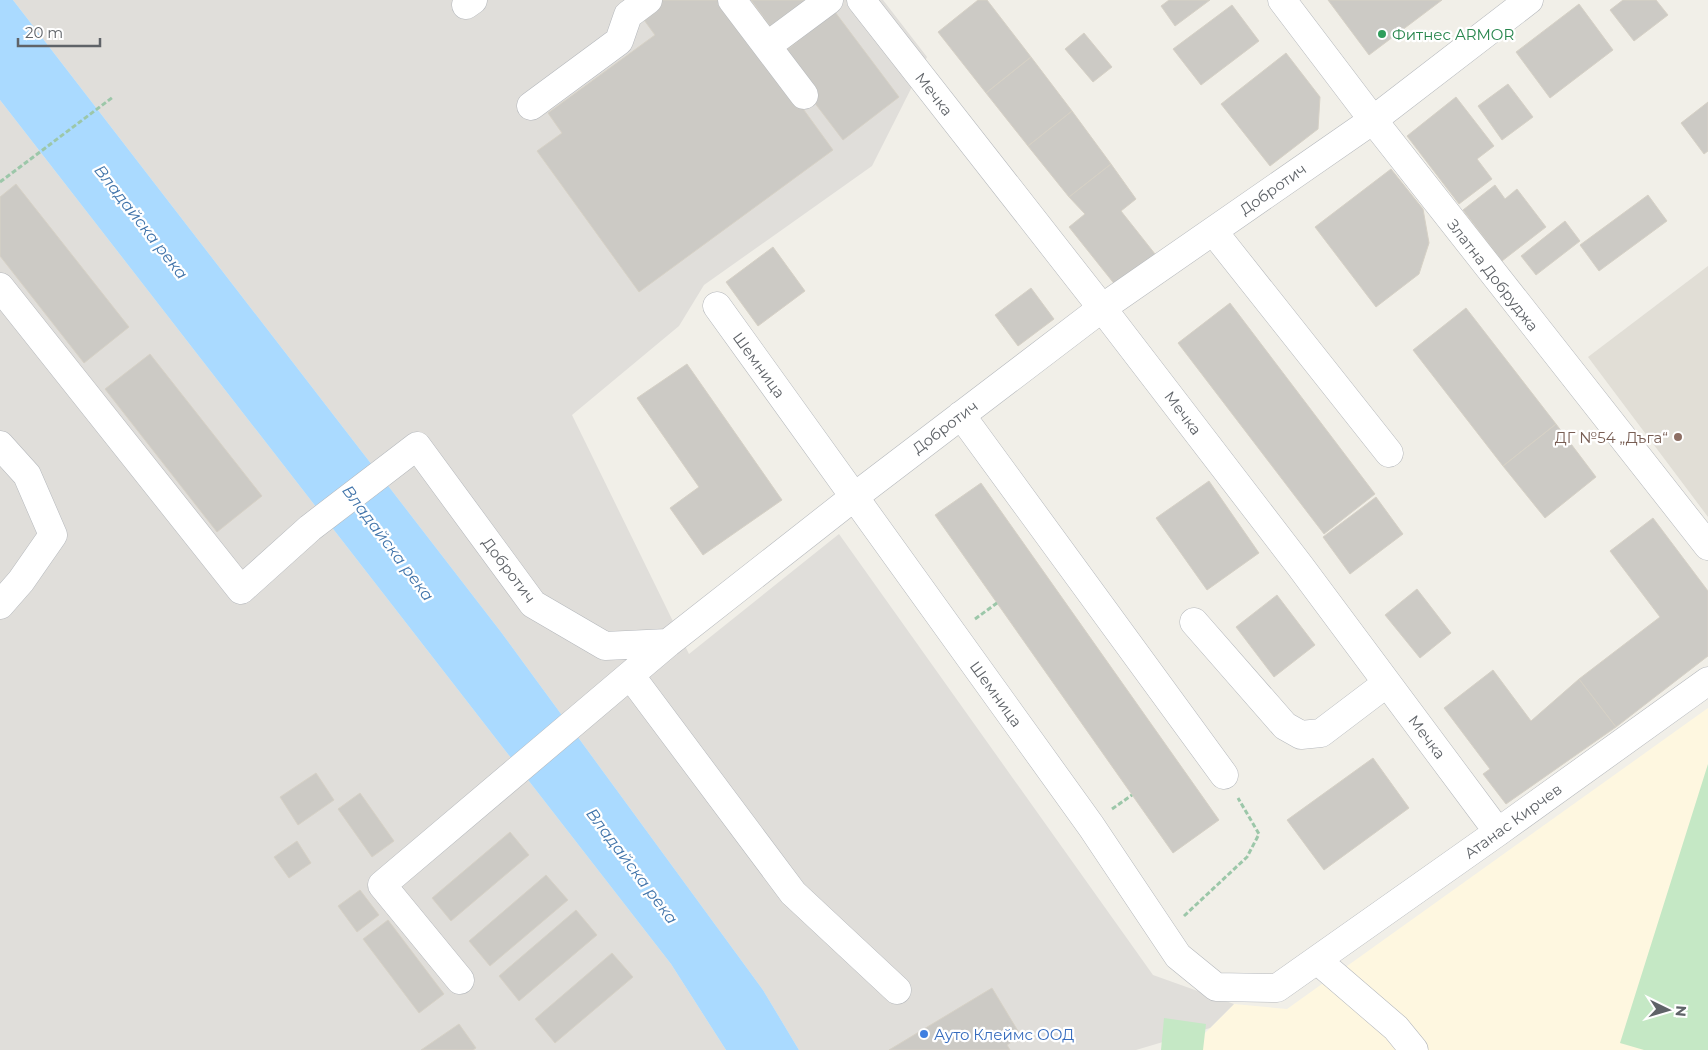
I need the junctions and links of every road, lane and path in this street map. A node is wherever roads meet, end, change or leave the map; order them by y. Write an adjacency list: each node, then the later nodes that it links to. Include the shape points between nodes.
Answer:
1 (648, 0): 10 (street, via 628,15 619,41)
2 (732, 0): 7 (street)
3 (829, 0): 7 (street)
4 (861, 0): 16 (street, Мечка)
5 (1282, 0): 11 (street, Златна Добруджа)
6 (1529, 0): 11 (street, Добротич)
7 (767, 46): 8 (street)
8 (804, 95)
9 (112, 97): 12 (path)
10 (531, 106)
11 (1373, 120): 13 (street, Добротич); 21 (street, Златна Добруджа)
12 (0, 182)
13 (1213, 231): 16 (street, Добротич); 19 (street)
14 (0, 288): 24 (street, Добротич, via 241,590 310,528 417,446 533,604 604,646)
15 (717, 306): 20 (street, Шемница)
16 (1102, 308): 17 (street, Добротич); 27 (street, Мечка)
17 (961, 415): 20 (street, Добротич); 28 (street)
18 (0, 445): 22 (street, via 27,475 53,535)
19 (1389, 453)
20 (854, 497): 24 (street, Добротич); 30 (street, Шемница, via 1091,826)
21 (1708, 546)
22 (0, 606)
23 (1194, 622): 27 (street, via 1285,726 1301,735 1321,733)
24 (668, 643): 25 (street)
25 (630, 675): 32 (street, via 382,885); 33 (street, via 792,893)
26 (1708, 681): 29 (street, Атанас Кирчев)
27 (1387, 683): 29 (street, Мечка)
28 (1224, 775): 30 (path, via 1259,834 1248,856)
29 (1498, 832): 31 (street, Атанас Кирчев)
30 (1163, 935): 31 (street, Шемница, via 1178,956 1216,987 1277,988)
31 (1318, 960): 34 (street, via 1396,1028)
32 (460, 980)
33 (897, 990)
34 (1414, 1050)

